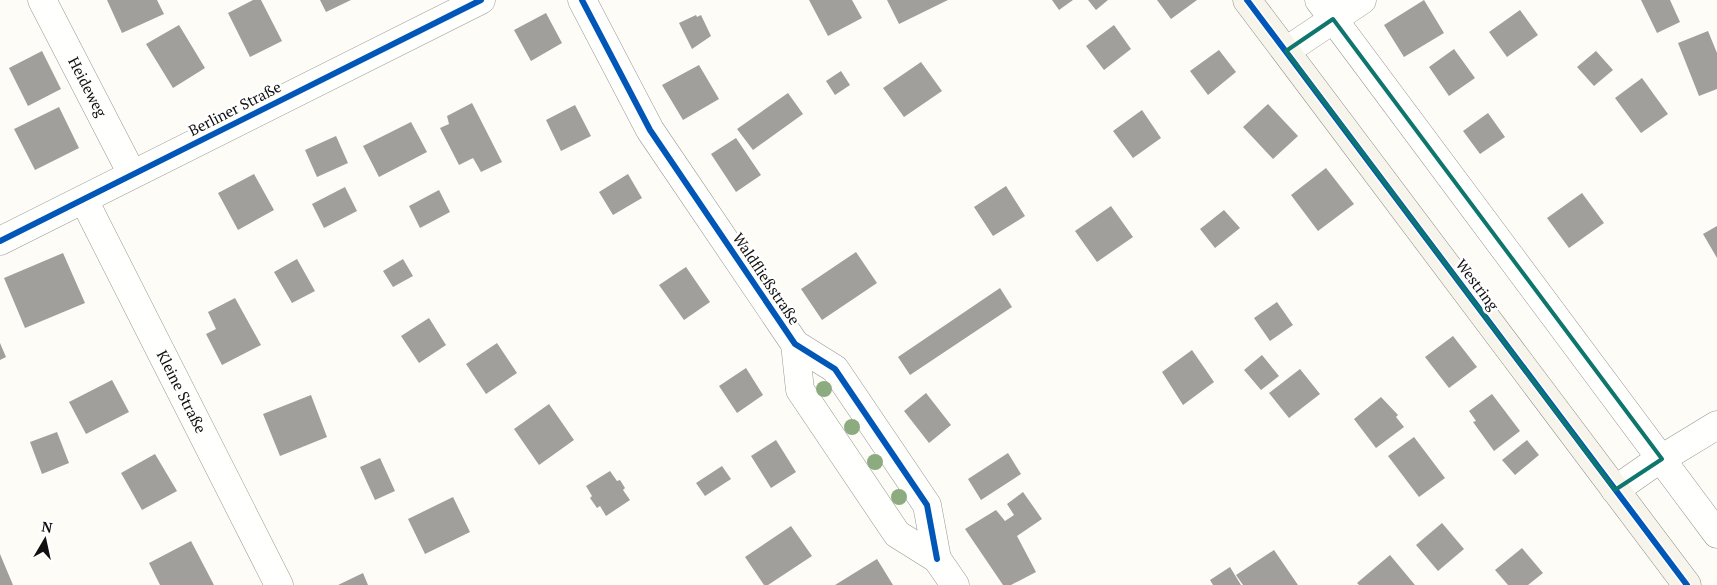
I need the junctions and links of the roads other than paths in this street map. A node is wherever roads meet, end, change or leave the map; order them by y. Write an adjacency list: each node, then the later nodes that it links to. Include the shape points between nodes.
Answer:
1 (42, 0): 8 (street, Heideweg)
2 (481, 0): 8 (street, Berliner Straße)
3 (582, 0): 11 (street, Waldfließstraße, via 650,130)
4 (1247, 0): 7 (street, Westring)
5 (1362, 0): 6 (street)
6 (1326, 10): 7 (street); 13 (street)
7 (1286, 51): 14 (street, Westring)
8 (132, 174): 9 (street, Berliner Straße)
9 (84, 200): 10 (street, Berliner Straße); 17 (street, Kleine Straße)
10 (0, 241)
11 (795, 344): 16 (street, Waldfließstraße, via 835,369 927,505); 16 (street, Waldfließstraße, via 800,390 897,534)
12 (1717, 425): 13 (street)
13 (1662, 459): 14 (street); 15 (street)
14 (1615, 490): 19 (street, Westring)
15 (1717, 534)
16 (937, 559): 18 (street, Waldfließstraße)
17 (279, 585)
18 (955, 585)
19 (1687, 585)

